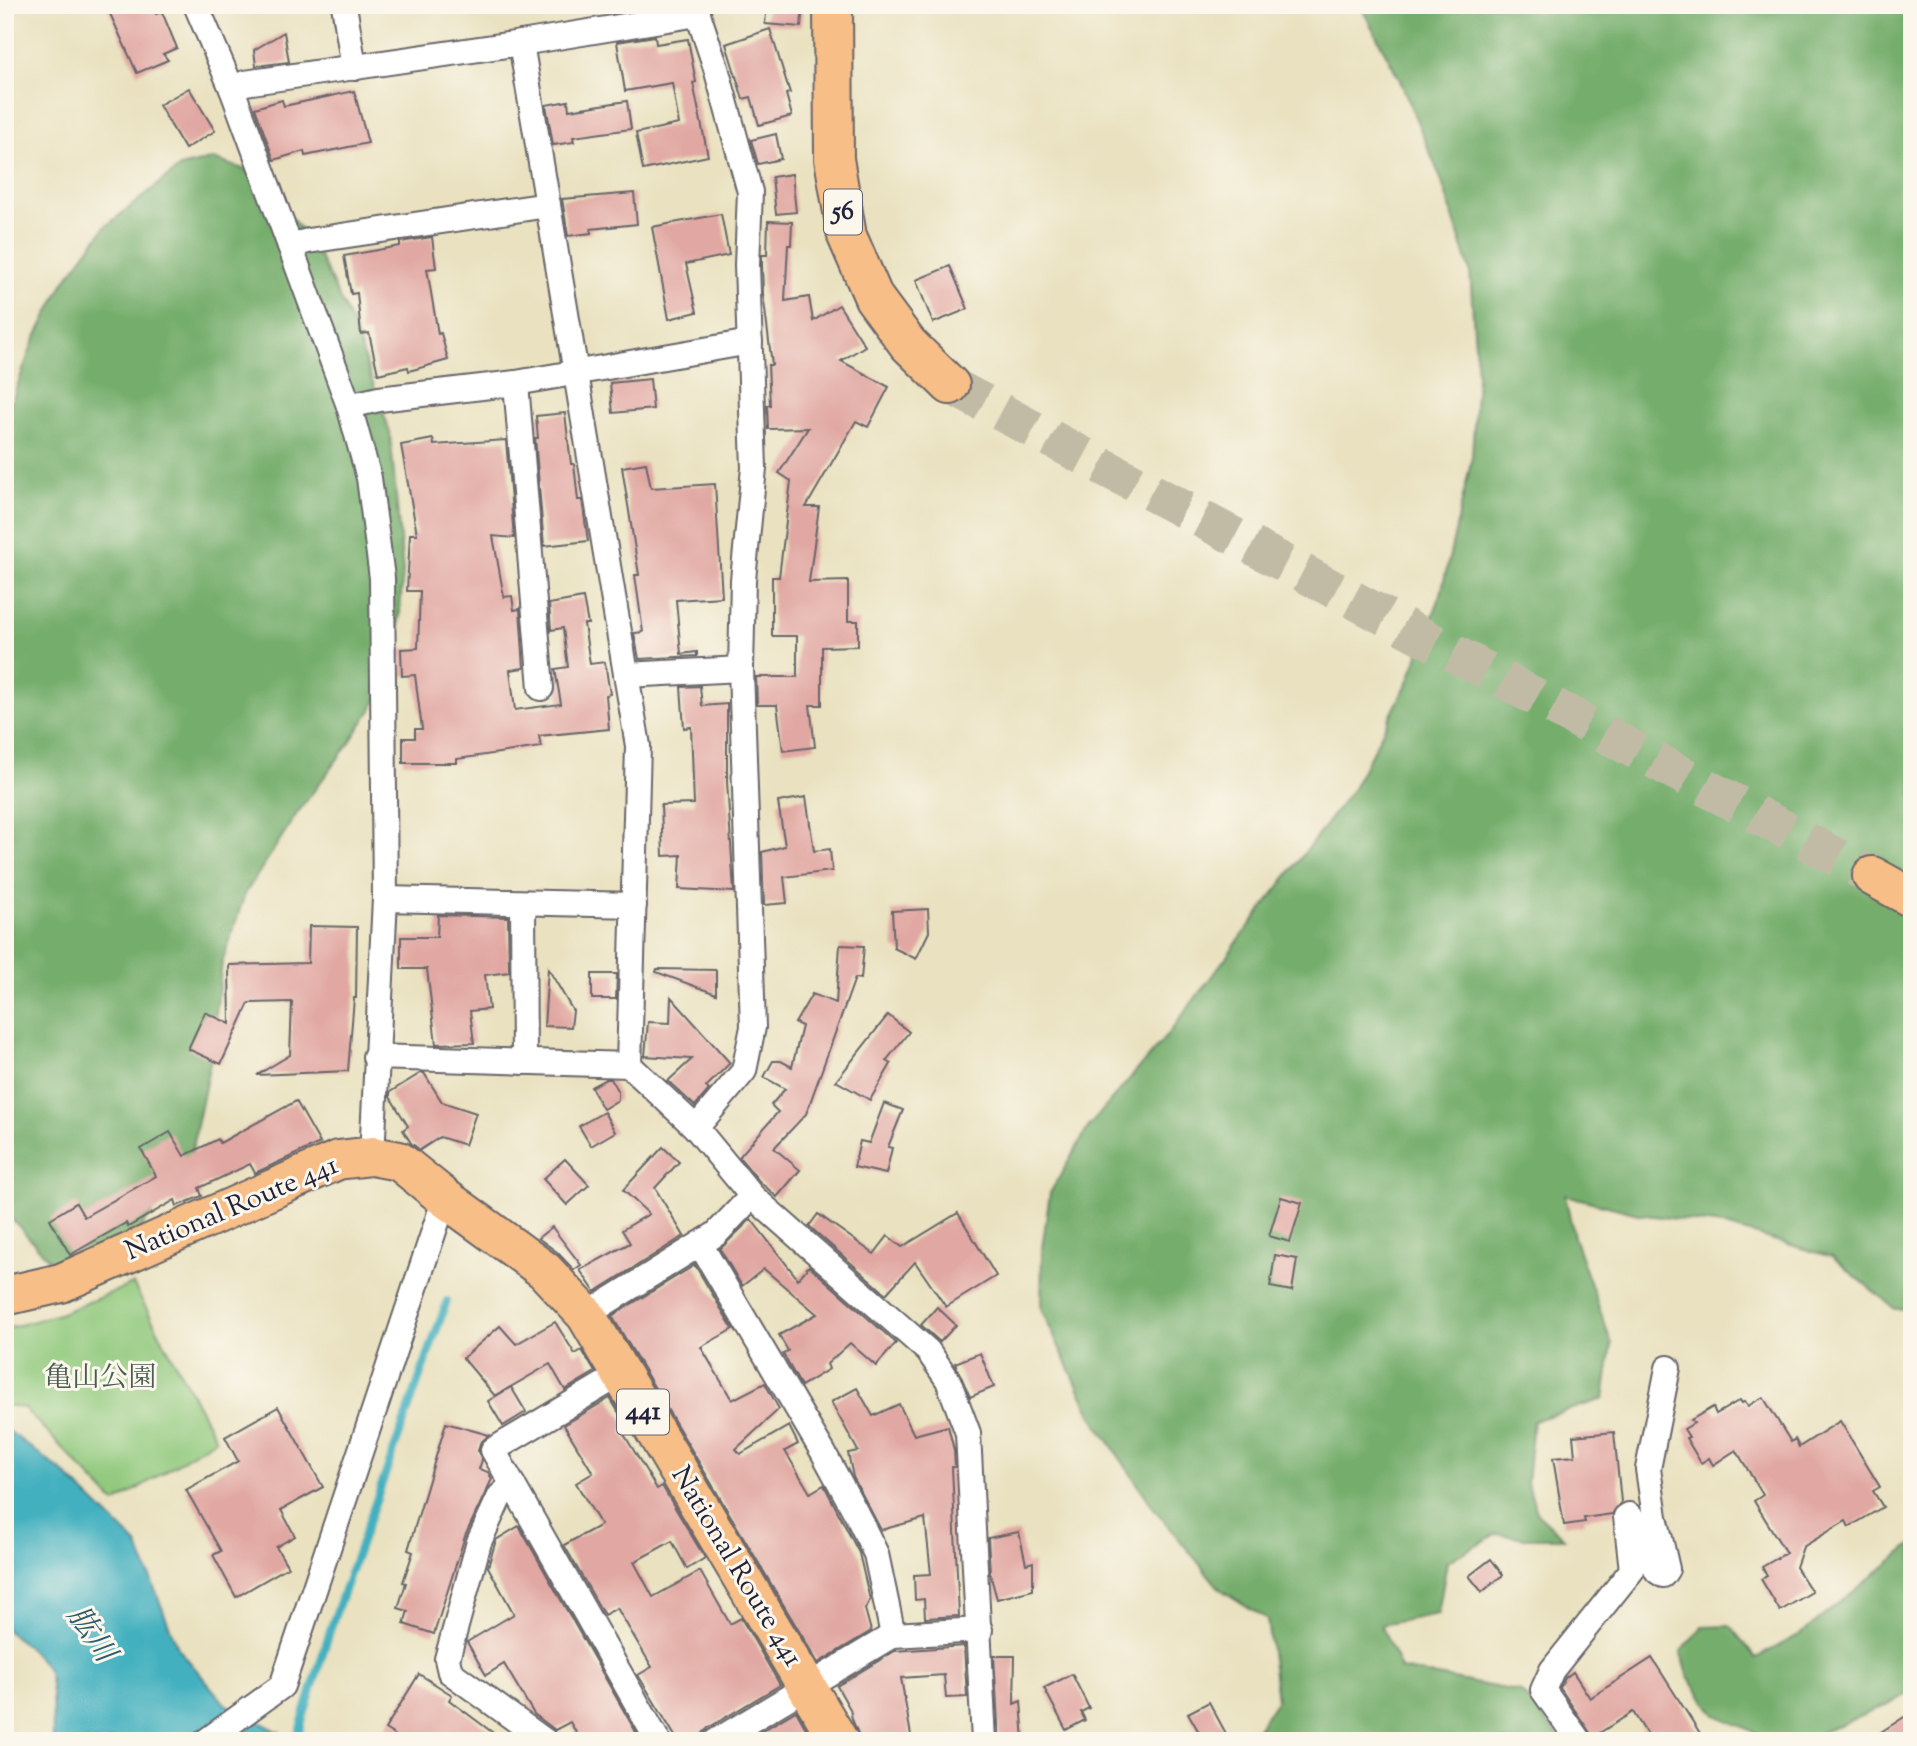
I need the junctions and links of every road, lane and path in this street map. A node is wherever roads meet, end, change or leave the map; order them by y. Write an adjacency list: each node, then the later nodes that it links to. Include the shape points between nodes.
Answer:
1 (196, 5): 7 (street)
2 (344, 5): 6 (street)
3 (833, 5): 13 (highway, 56, via 834,159 847,236 874,298 908,344)
4 (698, 9): 5 (street); 10 (street, via 750,192)
5 (521, 43): 6 (street); 8 (street)
6 (354, 68): 7 (street, via 245,83)
7 (232, 89): 9 (street)
8 (548, 205): 9 (street); 11 (street)
9 (290, 246): 14 (street)
10 (750, 342): 11 (street); 15 (street, via 754,468 743,580)
11 (575, 372): 12 (street); 16 (street)
12 (516, 383): 14 (street); 17 (street)
13 (950, 385)
14 (349, 406): 20 (street, via 369,478 382,578)
15 (741, 669): 16 (street); 26 (street, via 753,1027 744,1071)
16 (626, 675): 22 (street, via 638,747)
17 (541, 688)
18 (1872, 876): 19 (highway)
19 (1912, 898)
20 (385, 899): 21 (street); 23 (street)
21 (523, 904): 22 (street); 24 (street)
22 (634, 905): 25 (street)
23 (376, 1057): 24 (street); 27 (street)
24 (524, 1062): 25 (street)
25 (629, 1065): 26 (street)
26 (696, 1128): 28 (street)
27 (372, 1156): 29 (highway, National Route 441 / 441, via 399,1161); 31 (highway, National Route 441 / 441, via 338,1160 61,1283)
28 (752, 1196): 30 (street, via 716,1234); 36 (street, via 928,1351 948,1380 968,1433)
29 (445, 1198): 32 (highway, National Route 441 / 441, via 544,1270); 39 (street, via 282,1686)
30 (700, 1244): 32 (street); 37 (street, via 856,1513 876,1554)
31 (5, 1296)
32 (586, 1315): 34 (highway, National Route 441 / 441)
33 (1668, 1368): 45 (street, via 1648,1469 1667,1569 1663,1575 1657,1571 1632,1518 1626,1517 1632,1570 1552,1670 1543,1690)
34 (621, 1374): 35 (street, via 493,1450); 38 (highway, National Route 441 / 441)
35 (513, 1485): 40 (street, via 500,1496 479,1542 447,1659 450,1672); 41 (street)
36 (980, 1630): 37 (street); 44 (street)
37 (893, 1635): 38 (street)
38 (808, 1688): 42 (street); 43 (highway, National Route 441 / 441)
39 (206, 1741)
40 (545, 1741)
41 (658, 1741)
42 (716, 1741)
43 (839, 1741)
44 (984, 1741)
45 (1579, 1741)

